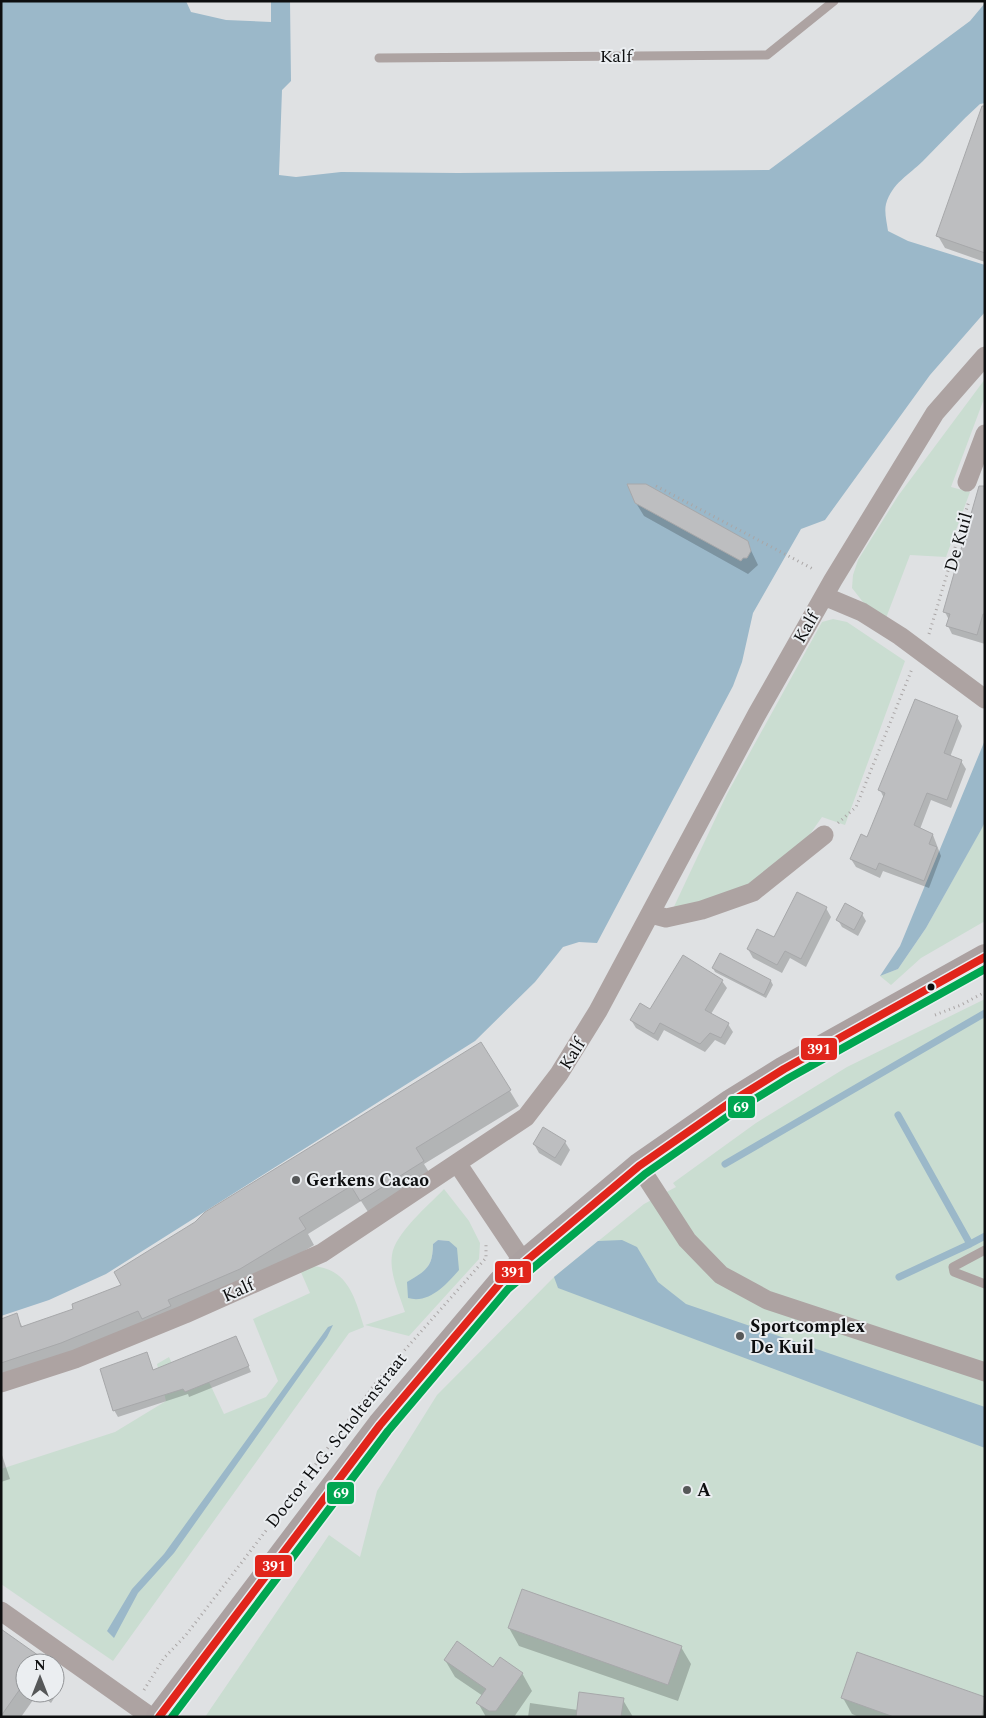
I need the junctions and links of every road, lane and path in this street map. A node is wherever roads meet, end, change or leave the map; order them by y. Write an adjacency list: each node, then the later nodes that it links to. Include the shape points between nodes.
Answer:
1 (834, 1): 2 (lane, Kalf, via 767,55)
2 (379, 58)
3 (985, 356): 7 (street, Kalf, via 934,413)
4 (985, 434): 5 (street)
5 (967, 482): 8 (path, De Kuil, via 972,492)
6 (656, 486): 7 (path)
7 (828, 588): 8 (street); 11 (street, Kalf)
8 (923, 651): 9 (street); 10 (path, De Kuil, via 912,669 856,807)
9 (985, 699)
10 (824, 835): 11 (street, via 753,892 702,910 666,918)
11 (651, 914): 15 (street, Kalf, via 559,1074 526,1117)
12 (985, 956): 16 (main road, Doctor H.G. Scholtenstraat, via 784,1069)
13 (985, 992): 14 (path)
14 (934, 1016)
15 (457, 1163): 19 (street); 22 (street, Kalf, via 322,1253 75,1359)
16 (639, 1166): 19 (main road, Doctor H.G. Scholtenstraat); 21 (street, via 687,1240 721,1275 767,1300)
17 (485, 1240): 24 (path, Doctor H.G. Scholtenstraat, via 486,1258 374,1385 270,1526 186,1635 164,1658)
18 (985, 1250): 20 (lane, via 953,1266 954,1272)
19 (524, 1263): 26 (main road, Doctor H.G. Scholtenstraat, via 501,1282 380,1425)
20 (985, 1284)
21 (985, 1372)
22 (1, 1383)
23 (1, 1611): 24 (street)
24 (134, 1706): 25 (street)
25 (151, 1717)
26 (159, 1717)

